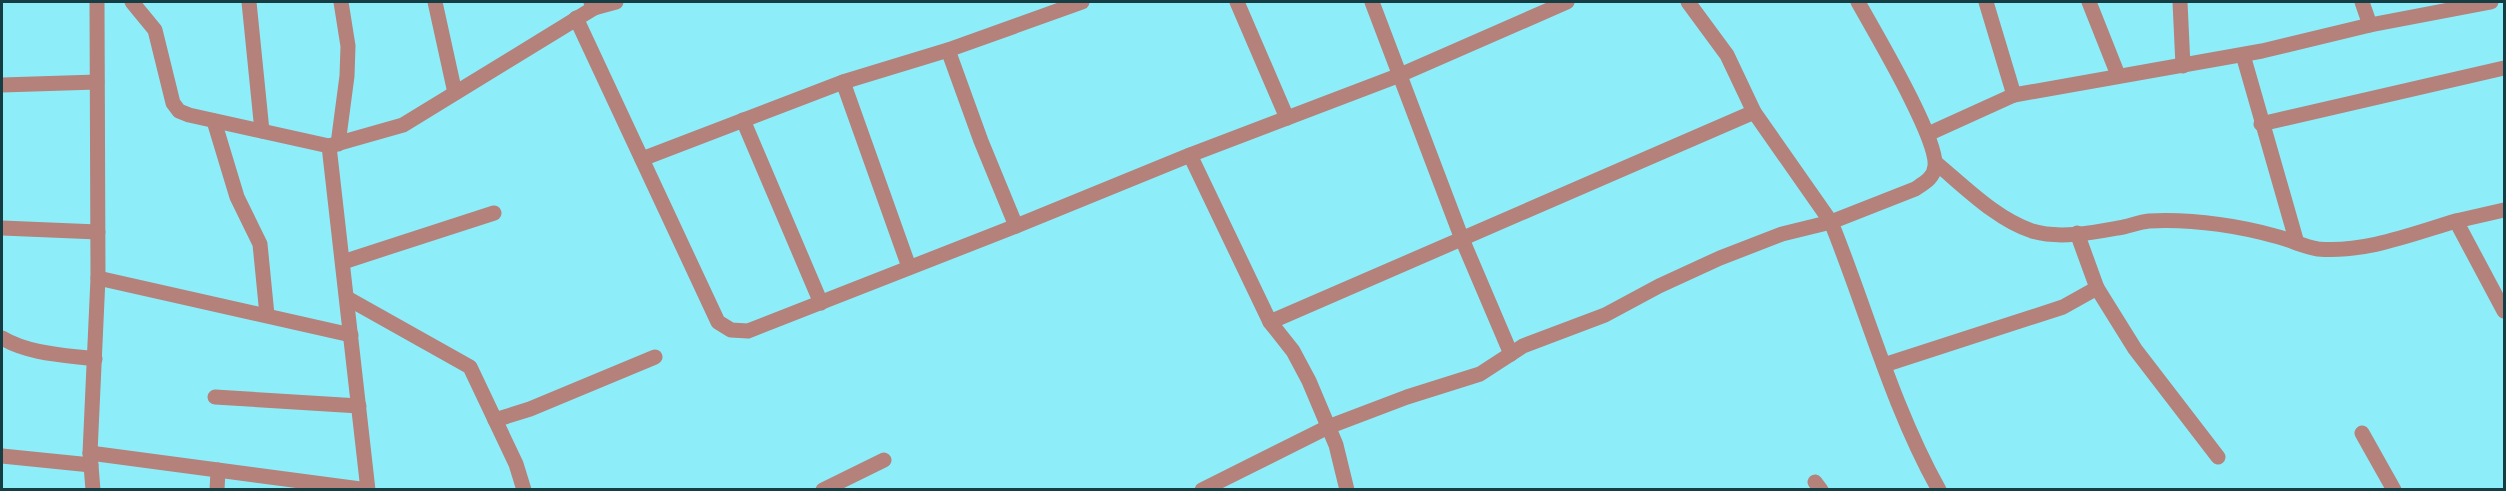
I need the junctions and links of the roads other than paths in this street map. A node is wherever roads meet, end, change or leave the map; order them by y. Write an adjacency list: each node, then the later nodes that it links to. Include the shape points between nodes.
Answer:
1 (97, 2): 27 (street)
2 (132, 2): 35 (street, via 155,30 179,111)
3 (249, 2): 37 (street)
4 (341, 2): 39 (street, via 348,46 347,76)
5 (435, 2): 30 (street)
6 (616, 2): 18 (street)
7 (1082, 2): 21 (street)
8 (1237, 2): 33 (street)
9 (1372, 2): 25 (street)
10 (1567, 2): 25 (street)
11 (1688, 2): 32 (street, via 1727,55)
12 (1858, 2): 38 (street)
13 (1986, 2): 31 (street)
14 (2089, 2): 26 (street)
15 (2180, 2): 23 (street)
16 (2362, 2): 20 (street)
17 (2490, 2): 20 (street)
18 (592, 5): 19 (street)
19 (576, 18): 30 (street); 41 (street)
20 (2370, 25): 22 (street)
21 (948, 50): 28 (street); 47 (street)
22 (2243, 55): 23 (street); 36 (street)
23 (2183, 66): 26 (street)
24 (2505, 68): 36 (street)
25 (1400, 75): 33 (street); 51 (street)
26 (2118, 75): 31 (street)
27 (97, 82): 29 (street); 49 (street)
28 (843, 82): 34 (street); 54 (street)
29 (2, 86)
30 (455, 93): 39 (street, via 403,124)
31 (2014, 95): 38 (street)
32 (1755, 112): 46 (street); 51 (street)
33 (1287, 117): 40 (street)
34 (743, 120): 41 (street); 58 (street)
35 (214, 121): 37 (street); 60 (street, via 237,197 260,244)
36 (2261, 124): 52 (street)
37 (262, 131): 39 (street)
38 (1928, 134): 42 (street)
39 (334, 145): 53 (street)
40 (1190, 155): 47 (street); 61 (street)
41 (642, 159): 58 (street, via 718,322 731,330 748,332)
42 (1936, 163): 46 (street, via 1927,182 1915,189); 50 (street, via 2010,222 2034,232)
43 (2505, 210): 45 (street)
44 (494, 213): 53 (street)
45 (2456, 221): 52 (street, via 2377,244 2335,249); 59 (street)
46 (1831, 222): 64 (street, via 1782,234 1720,258 1605,315); 67 (street)
47 (1016, 226): 54 (street)
48 (2, 228): 49 (street)
49 (98, 232): 55 (street)
50 (2077, 233): 52 (street, via 2147,221 2192,222 2232,226); 56 (street)
51 (1462, 239): 61 (street); 64 (street)
52 (2297, 243)
53 (343, 262): 57 (street)
54 (909, 267): 58 (street)
55 (98, 278): 60 (street); 66 (street)
56 (2097, 288): 67 (street, via 2063,307); 74 (street, via 2135,349)
57 (347, 298): 62 (street); 70 (street, via 470,367)
58 (821, 303)
59 (2505, 311)
60 (267, 315): 62 (street)
61 (1270, 322): 71 (street, via 1293,351)
62 (351, 335): 69 (street)
63 (2, 338): 66 (street, via 38,351)
64 (1510, 354): 71 (street, via 1480,374)
65 (655, 357): 70 (street)
66 (95, 359): 75 (street)
67 (1884, 365): 84 (street)
68 (215, 397): 69 (street)
69 (359, 406): 77 (street, via 368,489)
70 (495, 420): 80 (street)
71 (1328, 428): 82 (street); 83 (street)
72 (2362, 433): 85 (street)
73 (2, 456): 75 (street)
74 (2218, 457)
75 (90, 459): 77 (street); 78 (street)
76 (884, 460): 81 (street)
77 (218, 470): 79 (street)
78 (93, 489)
79 (217, 489)
80 (524, 489)
81 (823, 489)
82 (1202, 489)
83 (1347, 489)
84 (1939, 489)
85 (2394, 489)

